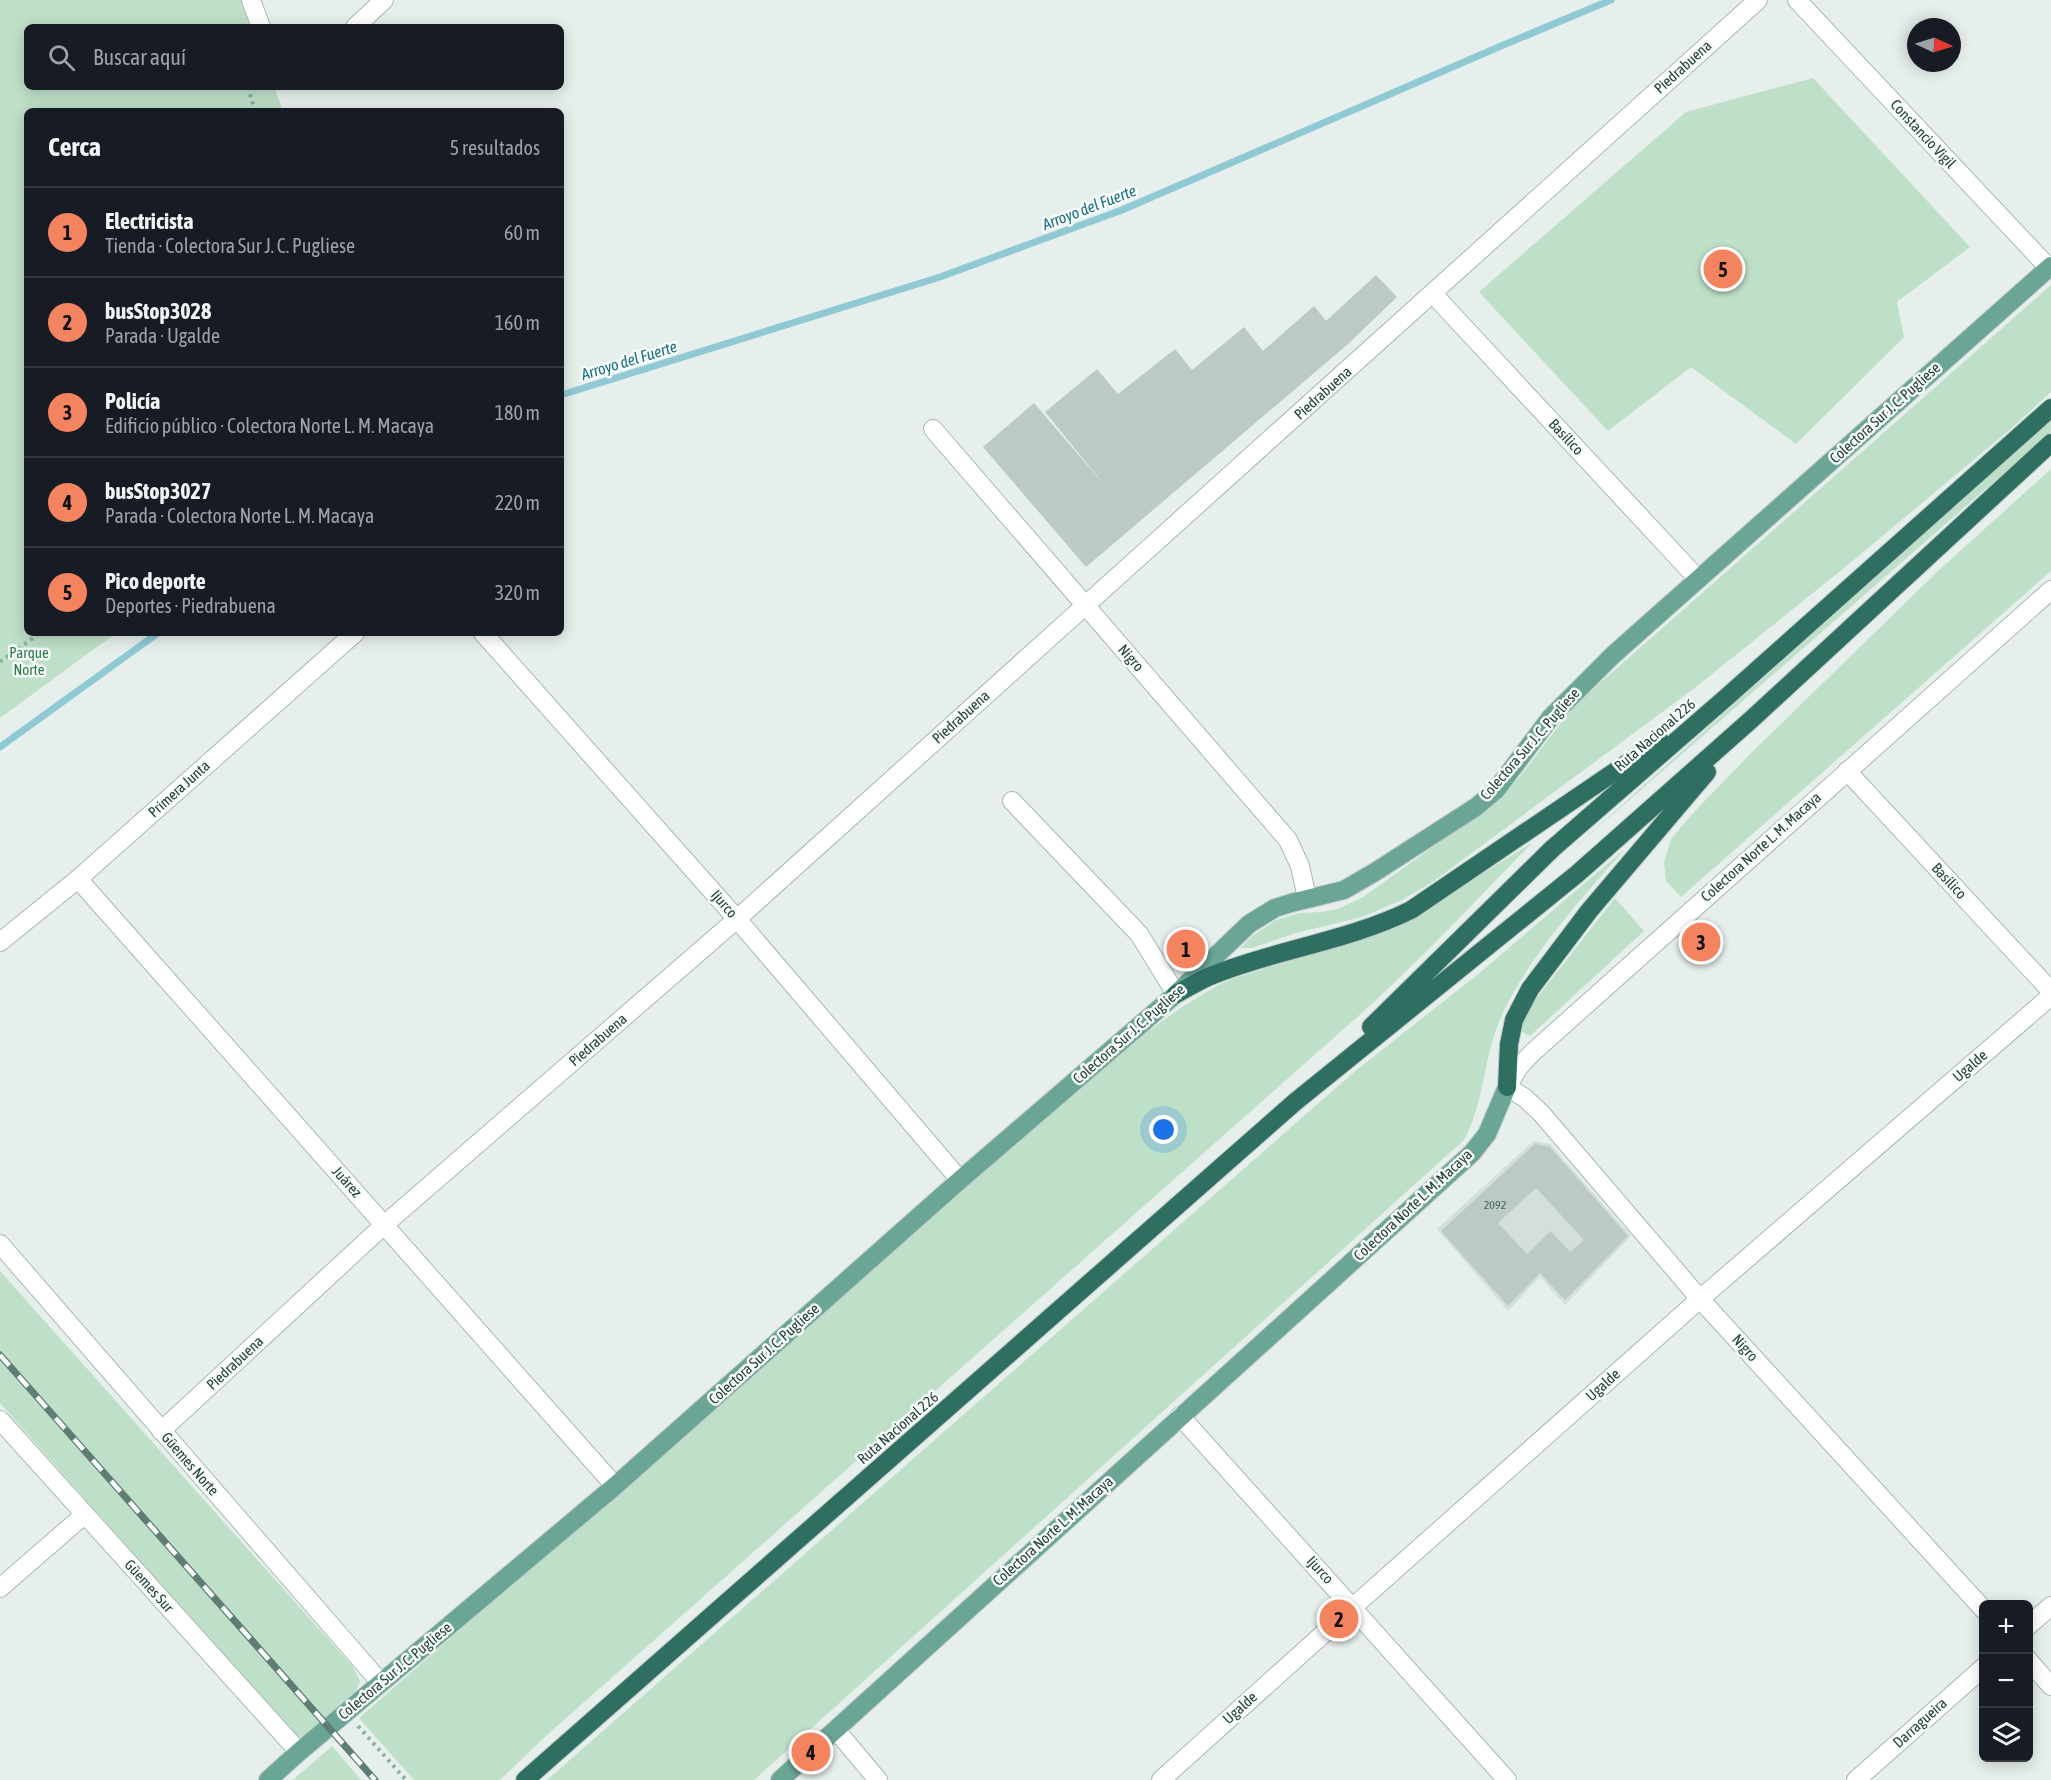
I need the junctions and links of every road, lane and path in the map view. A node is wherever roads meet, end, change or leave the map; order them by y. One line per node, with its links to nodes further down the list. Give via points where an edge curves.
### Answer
1 (251, 0): 5 (street)
2 (384, 0): 6 (street)
3 (1758, 0): 10 (street, Piedrabuena)
4 (1797, 0): 9 (street, Constancio Vigil)
5 (260, 24)
6 (358, 24)
7 (249, 90): 8 (path)
8 (254, 108)
9 (2050, 267): 14 (main road, Colectora Sur J. C. Pugliese)
10 (1433, 294): 14 (street, Basílico); 16 (street, Piedrabuena)
11 (2051, 408): 21 (highway, Ruta Nacional 226)
12 (933, 429): 16 (street, Nigro)
13 (2051, 443): 22 (highway, Ruta Nacional 226)
14 (1698, 579): 26 (main road, Colectora Sur J. C. Pugliese, via 1569,698 1496,790 1476,807 1359,882 1344,890)
15 (2051, 590): 23 (street, Colectora Norte L. M. Macaya)
16 (1085, 604): 26 (street, Nigro, via 1288,840 1300,866); 27 (street, Piedrabuena)
17 (36, 636): 20 (path)
18 (353, 636): 25 (street, Primera Junta)
19 (486, 636): 27 (street, Ijurco)
20 (0, 662)
21 (1729, 695): 30 (highway, via 1411,910 1373,927 1233,967); 33 (highway, Ruta Nacional 226, via 1552,849)
22 (1754, 718): 32 (highway, via 1610,885 1530,989 1514,1020); 33 (highway, Ruta Nacional 226, via 1577,874)
23 (1847, 771): 29 (street, Basílico); 32 (street, Colectora Norte L. M. Macaya, via 1532,1053)
24 (1012, 801): 30 (street, via 1139,934)
25 (78, 879): 28 (street, Primera Junta); 35 (street, Juárez)
26 (1307, 898): 30 (main road, Colectora Sur J. C. Pugliese, via 1275,908 1249,924)
27 (737, 919): 34 (street, Ijurco); 35 (street, Piedrabuena)
28 (0, 942)
29 (2051, 991)
30 (1176, 994): 34 (main road, Colectora Sur J. C. Pugliese)
31 (2051, 996): 37 (street, Ugalde)
32 (1507, 1087): 37 (street, Nigro, via 1541,1113); 38 (main road, Colectora Norte L. M. Macaya, via 1486,1134 1472,1153)
33 (1295, 1102): 57 (highway, Ruta Nacional 226)
34 (960, 1180): 41 (main road, Colectora Sur J. C. Pugliese)
35 (384, 1225): 40 (street, Piedrabuena); 41 (street, Juárez)
36 (0, 1245): 40 (street, Güemes Norte)
37 (1700, 1299): 44 (street, Nigro); 46 (street, Ugalde)
38 (1180, 1416): 46 (street, Ijurco); 53 (main road, Colectora Norte L. M. Macaya)
39 (0, 1420): 42 (street, Güemes Sur)
40 (161, 1431): 50 (street, Güemes Norte)
41 (615, 1486): 50 (main road, Colectora Sur J. C. Pugliese)
42 (84, 1515): 43 (street); 54 (street, Güemes Sur)
43 (0, 1588)
44 (1979, 1606)
45 (2051, 1606): 47 (street)
46 (1353, 1607): 60 (street, Ugalde); 61 (street, Ijurco)
47 (2033, 1622)
48 (2033, 1666): 51 (street)
49 (1979, 1671): 62 (street, Darragueira)
50 (381, 1683): 52 (main road, Colectora Sur J. C. Pugliese)
51 (2051, 1686)
52 (345, 1712): 54 (main road, Colectora Sur J. C. Pugliese); 56 (path)
53 (836, 1730): 58 (main road, Colectora Norte L. M. Macaya); 59 (street)
54 (299, 1752): 55 (main road, Colectora Sur J. C. Pugliese)
55 (268, 1780)
56 (406, 1780)
57 (525, 1780)
58 (780, 1780)
59 (878, 1780)
60 (1161, 1780)
61 (1507, 1780)
62 (1856, 1780)

